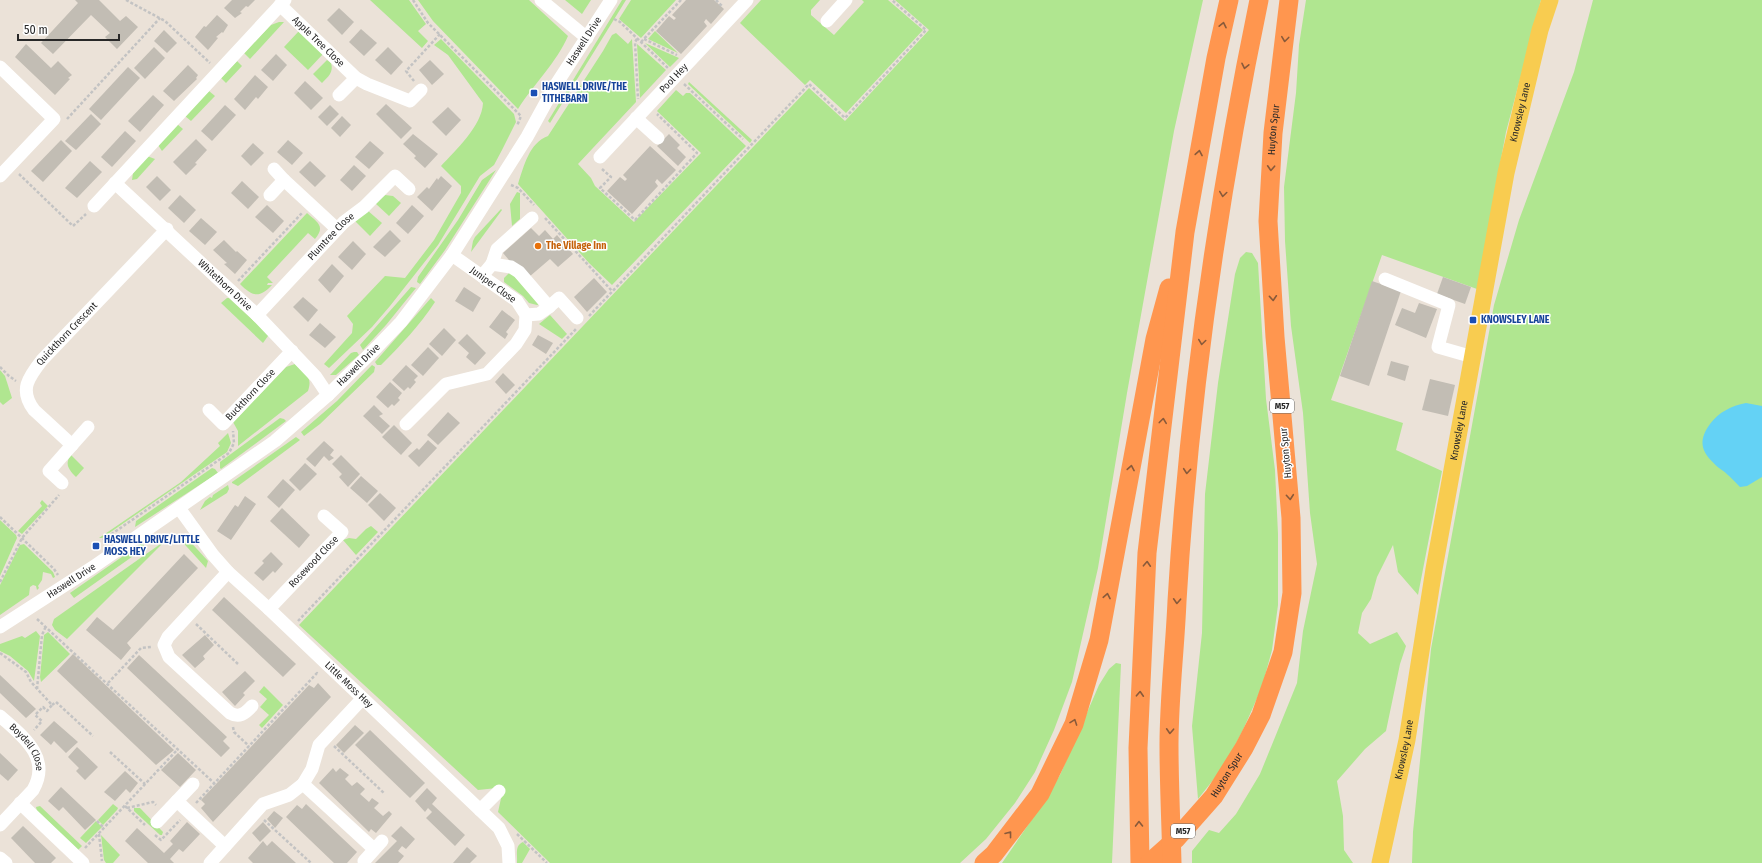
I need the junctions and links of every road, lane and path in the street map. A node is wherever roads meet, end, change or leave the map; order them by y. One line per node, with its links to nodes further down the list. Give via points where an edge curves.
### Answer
1 (126, 0): 13 (path)
2 (413, 0): 17 (path, via 428,23)
3 (541, 0): 18 (street)
4 (611, 0): 18 (street, Haswell Drive)
5 (681, 0): 20 (path)
6 (747, 0): 22 (street, Pool Hey)
7 (846, 0): 16 (street)
8 (892, 0): 53 (path, via 926,30 845,118 809,84)
9 (1229, 0): 47 (highway, one-way to 9)
10 (1258, 0): 131 (highway, M57, one-way to 131, via 1224,183 1193,404 1181,532 1169,743)
11 (1289, 0): 130 (highway, Huyton Spur / M57, one-way to 130, via 1273,133 1268,221 1291,518 1292,593 1283,652 1261,715 1214,796 1176,839)
12 (1550, 0): 59 (main road, Knowsley Lane, via 1540,30 1506,173)
13 (131, 1): 15 (path)
14 (283, 3): 24 (street); 25 (street, Apple Tree Close)
15 (160, 18): 24 (path); 30 (path, via 61,125)
16 (827, 21)
17 (440, 34): 26 (path, via 406,71); 32 (path, via 521,116 513,136)
18 (587, 38): 32 (street, Haswell Drive, via 555,86)
19 (637, 39): 28 (path, via 635,42 638,100)
20 (644, 39): 21 (path); 22 (path, via 680,57)
21 (641, 42)
22 (687, 64): 28 (street, Pool Hey)
23 (0, 67): 30 (street)
24 (219, 71): 39 (street)
25 (356, 78): 26 (street, Apple Tree Close, via 410,101); 27 (street)
26 (421, 90)
27 (339, 95)
28 (647, 107): 29 (street, Pool Hey); 33 (path, via 697,153 635,220 600,188 611,176 595,162)
29 (636, 118): 31 (street); 33 (street, Pool Hey)
30 (54, 119): 34 (street)
31 (658, 138)
32 (523, 142): 38 (street, Haswell Drive)
33 (600, 157)
34 (10, 165): 36 (street); 43 (path, via 73,226)
35 (274, 169): 37 (street)
36 (0, 176)
37 (284, 180): 41 (street); 42 (street)
38 (500, 180): 44 (path, via 518,188); 48 (street, Haswell Drive)
39 (115, 183): 43 (street); 45 (street, Whitethorn Drive)
40 (408, 189): 46 (street, Plumtree Close, via 395,176)
41 (270, 194)
42 (310, 204): 46 (street); 52 (path)
43 (94, 206)
44 (536, 212): 49 (street, via 496,249); 53 (path)
45 (166, 229): 52 (street, Whitethorn Drive); 61 (street, Quickthorn Crescent, via 42,360 29,378)
46 (337, 229): 55 (street, Plumtree Close)
47 (1185, 232): 128 (highway, one-way to 47, via 994,854 1040,794 1074,724 1099,640 1155,339); 129 (highway, one-way to 47, via 1138,748 1147,553)
48 (452, 255): 50 (street, Juniper Close); 62 (street, Haswell Drive, via 401,322)
49 (492, 264): 50 (street); 54 (street, via 511,267 519,272)
50 (482, 276): 56 (street, Juniper Close, via 517,301)
51 (1385, 279): 59 (street, via 1449,305 1438,347)
52 (230, 289): 55 (street, Whitethorn Drive)
53 (612, 291): 57 (path)
54 (549, 307): 56 (street, via 540,314); 57 (street, via 559,298)
55 (257, 315): 58 (street, Whitethorn Drive)
56 (526, 315): 65 (street, via 525,330 516,344 487,374 446,384)
57 (582, 320): 82 (path)
58 (292, 351): 62 (street, Whitethorn Drive, via 316,377); 64 (street, Buckthorn Close)
59 (1473, 357): 132 (main road, Knowsley Lane, via 1434,569 1407,740)
60 (0, 367): 61 (path)
61 (26, 388): 67 (street, via 26,396 34,410)
62 (328, 395): 69 (street, Haswell Drive, via 275,441)
63 (209, 410): 64 (street, Buckthorn Close, via 223,424)
64 (225, 422): 73 (path, via 233,430 234,436 229,454 103,540)
65 (406, 424)
66 (88, 427): 67 (street)
67 (72, 445): 68 (street, via 49,471)
68 (62, 483): 72 (path, via 59,497)
69 (179, 508): 73 (street, Haswell Drive); 74 (street, Little Moss Hey)
70 (324, 516): 77 (street, Rosewood Close, via 342,532)
71 (0, 517): 72 (path)
72 (22, 538): 75 (path, via 54,569); 76 (path)
73 (113, 554): 78 (street, Haswell Drive)
74 (228, 572): 77 (street, Little Moss Hey); 79 (street)
75 (58, 581)
76 (0, 582)
77 (270, 609): 82 (street, Little Moss Hey)
78 (26, 610): 80 (path); 81 (street, Haswell Drive)
79 (188, 616): 83 (street, via 165,640); 85 (path)
80 (46, 626): 87 (path); 88 (path, via 42,635)
81 (0, 627)
82 (291, 629): 86 (street, Little Moss Hey)
83 (164, 645): 87 (path, via 141,648); 92 (street, via 169,656)
84 (0, 653): 88 (path, via 26,672)
85 (239, 665)
86 (331, 667): 89 (street, Little Moss Hey); 97 (path, via 321,678 317,674)
87 (108, 683): 98 (path)
88 (37, 689): 90 (path)
89 (362, 699): 95 (street); 109 (street, Little Moss Hey)
90 (52, 705): 94 (path, via 56,702); 96 (path, via 47,711 42,707 35,715 42,722)
91 (252, 706): 92 (street, via 244,714)
92 (230, 713): 97 (path, via 234,732)
93 (0, 716): 96 (street, Boydell Close)
94 (93, 736)
95 (325, 738): 103 (street, via 319,745 312,769); 105 (path)
96 (26, 739): 107 (street, Boydell Close, via 38,758 39,775 33,790)
97 (249, 746): 100 (path)
98 (178, 749): 100 (path); 101 (path)
99 (110, 752): 101 (path)
100 (214, 783): 110 (path)
101 (145, 784): 108 (path)
102 (193, 784): 106 (street)
103 (303, 784): 111 (street, via 289,795 263,804); 121 (street, via 378,845)
104 (499, 791): 109 (street)
105 (385, 794)
106 (177, 801): 110 (street); 112 (street)
107 (20, 803): 114 (street, Boydell Close); 120 (street)
108 (126, 807): 110 (path, via 160,840); 112 (path, via 153,802); 115 (path)
109 (480, 810): 116 (street, Little Moss Hey)
110 (188, 811): 118 (street)
111 (255, 812): 118 (street); 125 (path)
112 (161, 818)
113 (97, 821): 115 (path)
114 (0, 825)
115 (104, 828): 117 (path)
116 (499, 828): 126 (street, Little Moss Hey, via 508,846); 127 (path, via 506,822)
117 (99, 834): 120 (path); 122 (path)
118 (225, 846): 124 (street)
119 (0, 858): 123 (street)
120 (80, 860)
121 (364, 861)
122 (102, 862)
123 (6, 863)
124 (210, 863)
125 (311, 863)
126 (509, 863)
127 (547, 863)
128 (984, 863)
129 (1140, 863)
130 (1149, 863)
131 (1172, 863)
132 (1380, 863)

